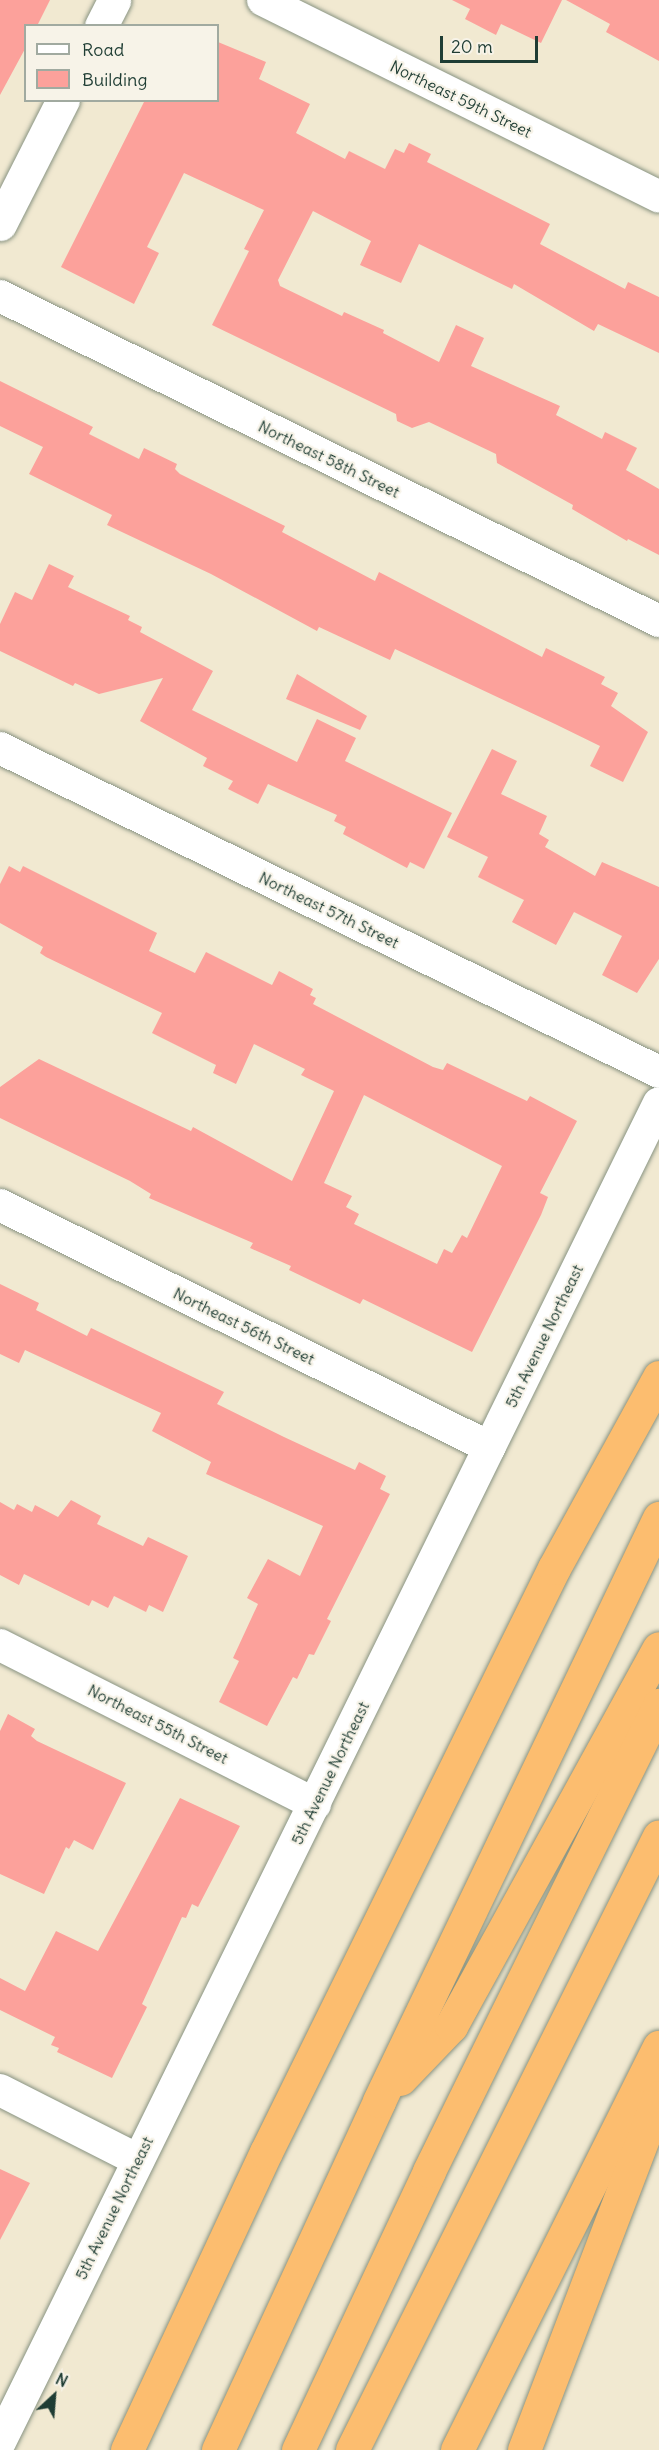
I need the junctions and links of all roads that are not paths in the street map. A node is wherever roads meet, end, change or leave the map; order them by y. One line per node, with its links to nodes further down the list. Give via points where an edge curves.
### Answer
1 (114, 0): 3 (street)
2 (263, 0): 5 (street, Northeast 59th Street)
3 (102, 24)
4 (62, 102): 6 (street)
5 (659, 197)
6 (0, 224)
7 (0, 296): 8 (street, Northeast 58th Street)
8 (659, 621)
9 (0, 748): 10 (street, Northeast 57th Street)
10 (659, 1072)
11 (659, 1103): 14 (street, 5th Avenue Northeast)
12 (0, 1205): 14 (street, Northeast 56th Street)
13 (659, 1377): 25 (highway, via 554,1568)
14 (489, 1447): 19 (street, 5th Avenue Northeast)
15 (659, 1518): 24 (highway)
16 (0, 1645): 19 (street, Northeast 55th Street)
17 (659, 1648): 24 (highway, via 452,2026)
18 (659, 1705): 31 (highway, via 429,2171)
19 (315, 1804): 26 (street, 5th Avenue Northeast)
20 (659, 1836): 32 (highway)
21 (659, 2047): 33 (highway)
22 (0, 2090): 26 (street)
23 (659, 2097): 34 (highway)
24 (379, 2101): 30 (highway)
25 (266, 2152): 28 (highway); 29 (highway)
26 (138, 2160): 27 (street, 5th Avenue Northeast)
27 (0, 2442)
28 (108, 2450)
29 (127, 2450)
30 (218, 2450)
31 (298, 2450)
32 (352, 2450)
33 (457, 2450)
34 (524, 2450)

